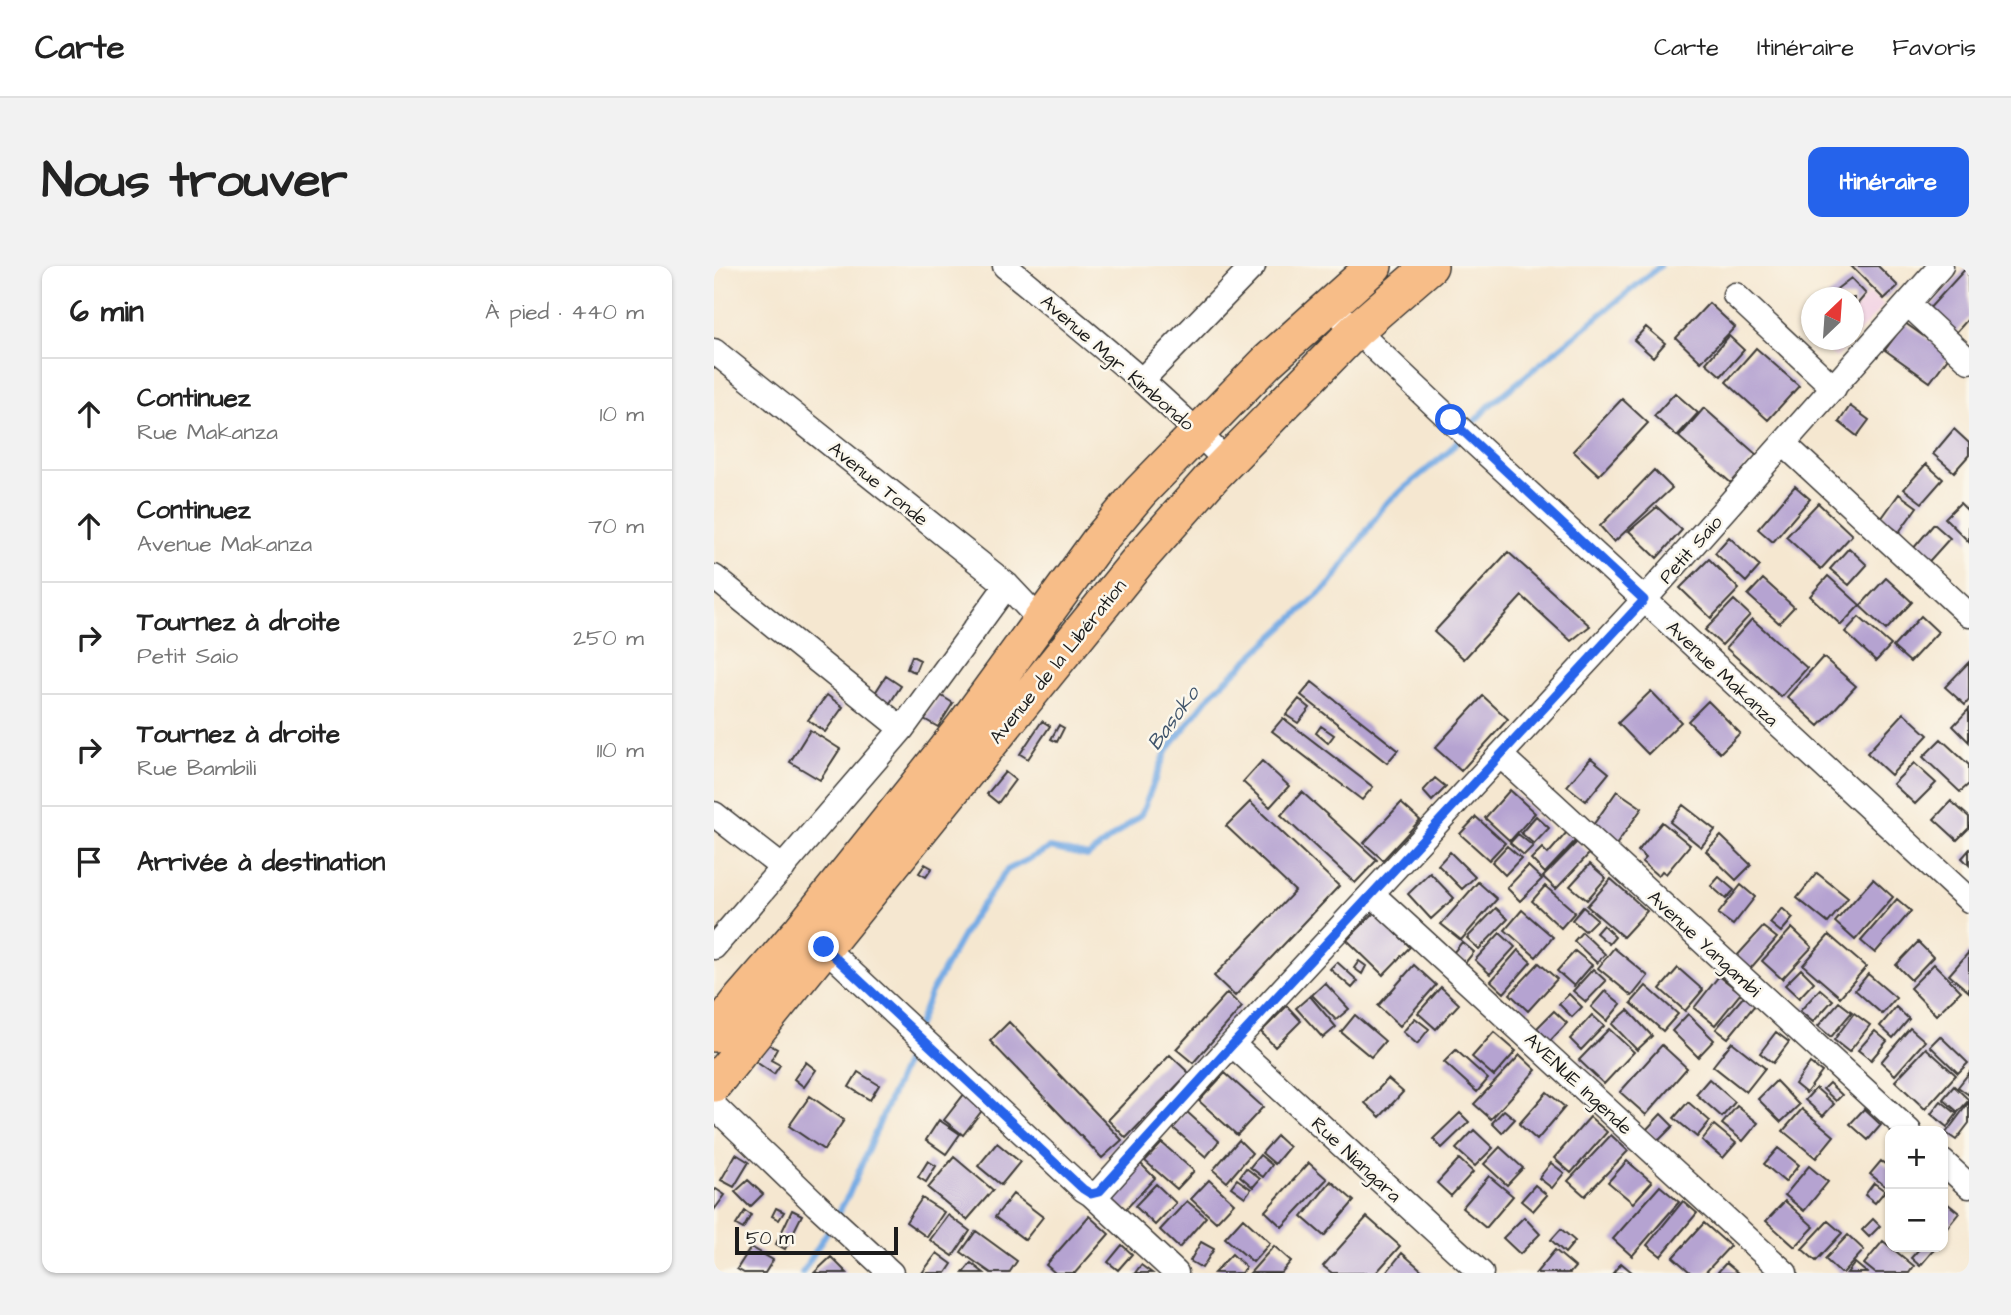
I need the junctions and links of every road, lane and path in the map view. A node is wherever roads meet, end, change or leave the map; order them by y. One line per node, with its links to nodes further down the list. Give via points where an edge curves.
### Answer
1 (1005, 266): 12 (street, Avenue Mgr. Kimbondo)
2 (1253, 266): 12 (street)
3 (1374, 266): 8 (highway, Avenue de la Libération)
4 (1430, 266): 9 (highway, Avenue de la Libération)
5 (1941, 266): 7 (street, Petit Saio)
6 (1735, 295): 13 (street)
7 (1908, 304): 11 (street); 13 (street, Petit Saio)
8 (1328, 305): 9 (street, Avenue Makanza); 14 (highway, Avenue de la Libération)
9 (1356, 330): 16 (highway, Avenue de la Libération); 19 (street, Avenue Makanza)
10 (714, 351): 18 (street, Avenue Tonde)
11 (1969, 360)
12 (1142, 380): 14 (street, Avenue Mgr. Kimbondo)
13 (1833, 388): 15 (street, Petit Saio)
14 (1199, 433): 16 (street, Avenue Mgr. Kimbondo); 21 (highway, Avenue de la Libération, via 1140,492)
15 (1784, 444): 19 (street, Petit Saio); 20 (street)
16 (1228, 463): 29 (highway, Avenue de la Libération, via 1137,562)
17 (714, 577): 22 (street)
18 (1007, 585): 21 (street, Avenue Tonde); 22 (street)
19 (1644, 600): 23 (street, Petit Saio); 27 (street, Avenue Makanza)
20 (1969, 615)
21 (1040, 620): 30 (highway, Avenue de la Libération, via 915,788)
22 (902, 729): 25 (street)
23 (1500, 755): 26 (street, Petit Saio); 34 (street, Avenue Yangambi)
24 (714, 814): 25 (street)
25 (783, 868): 28 (street)
26 (1372, 894): 31 (street, Petit Saio); 41 (street, AVENUE Ingende)
27 (1969, 900)
28 (714, 947)
29 (824, 947): 32 (highway, Avenue de la Libération); 37 (street)
30 (714, 1034)
31 (1233, 1044): 37 (street, Petit Saio, via 1099,1192); 40 (street, Rue Niangara)
32 (714, 1084)
33 (714, 1106): 38 (street)
34 (1904, 1126)
35 (1948, 1167): 36 (street)
36 (1969, 1186)
37 (1091, 1194): 39 (street)
38 (891, 1273)
39 (1176, 1273)
40 (1481, 1273)
41 (1785, 1273)

